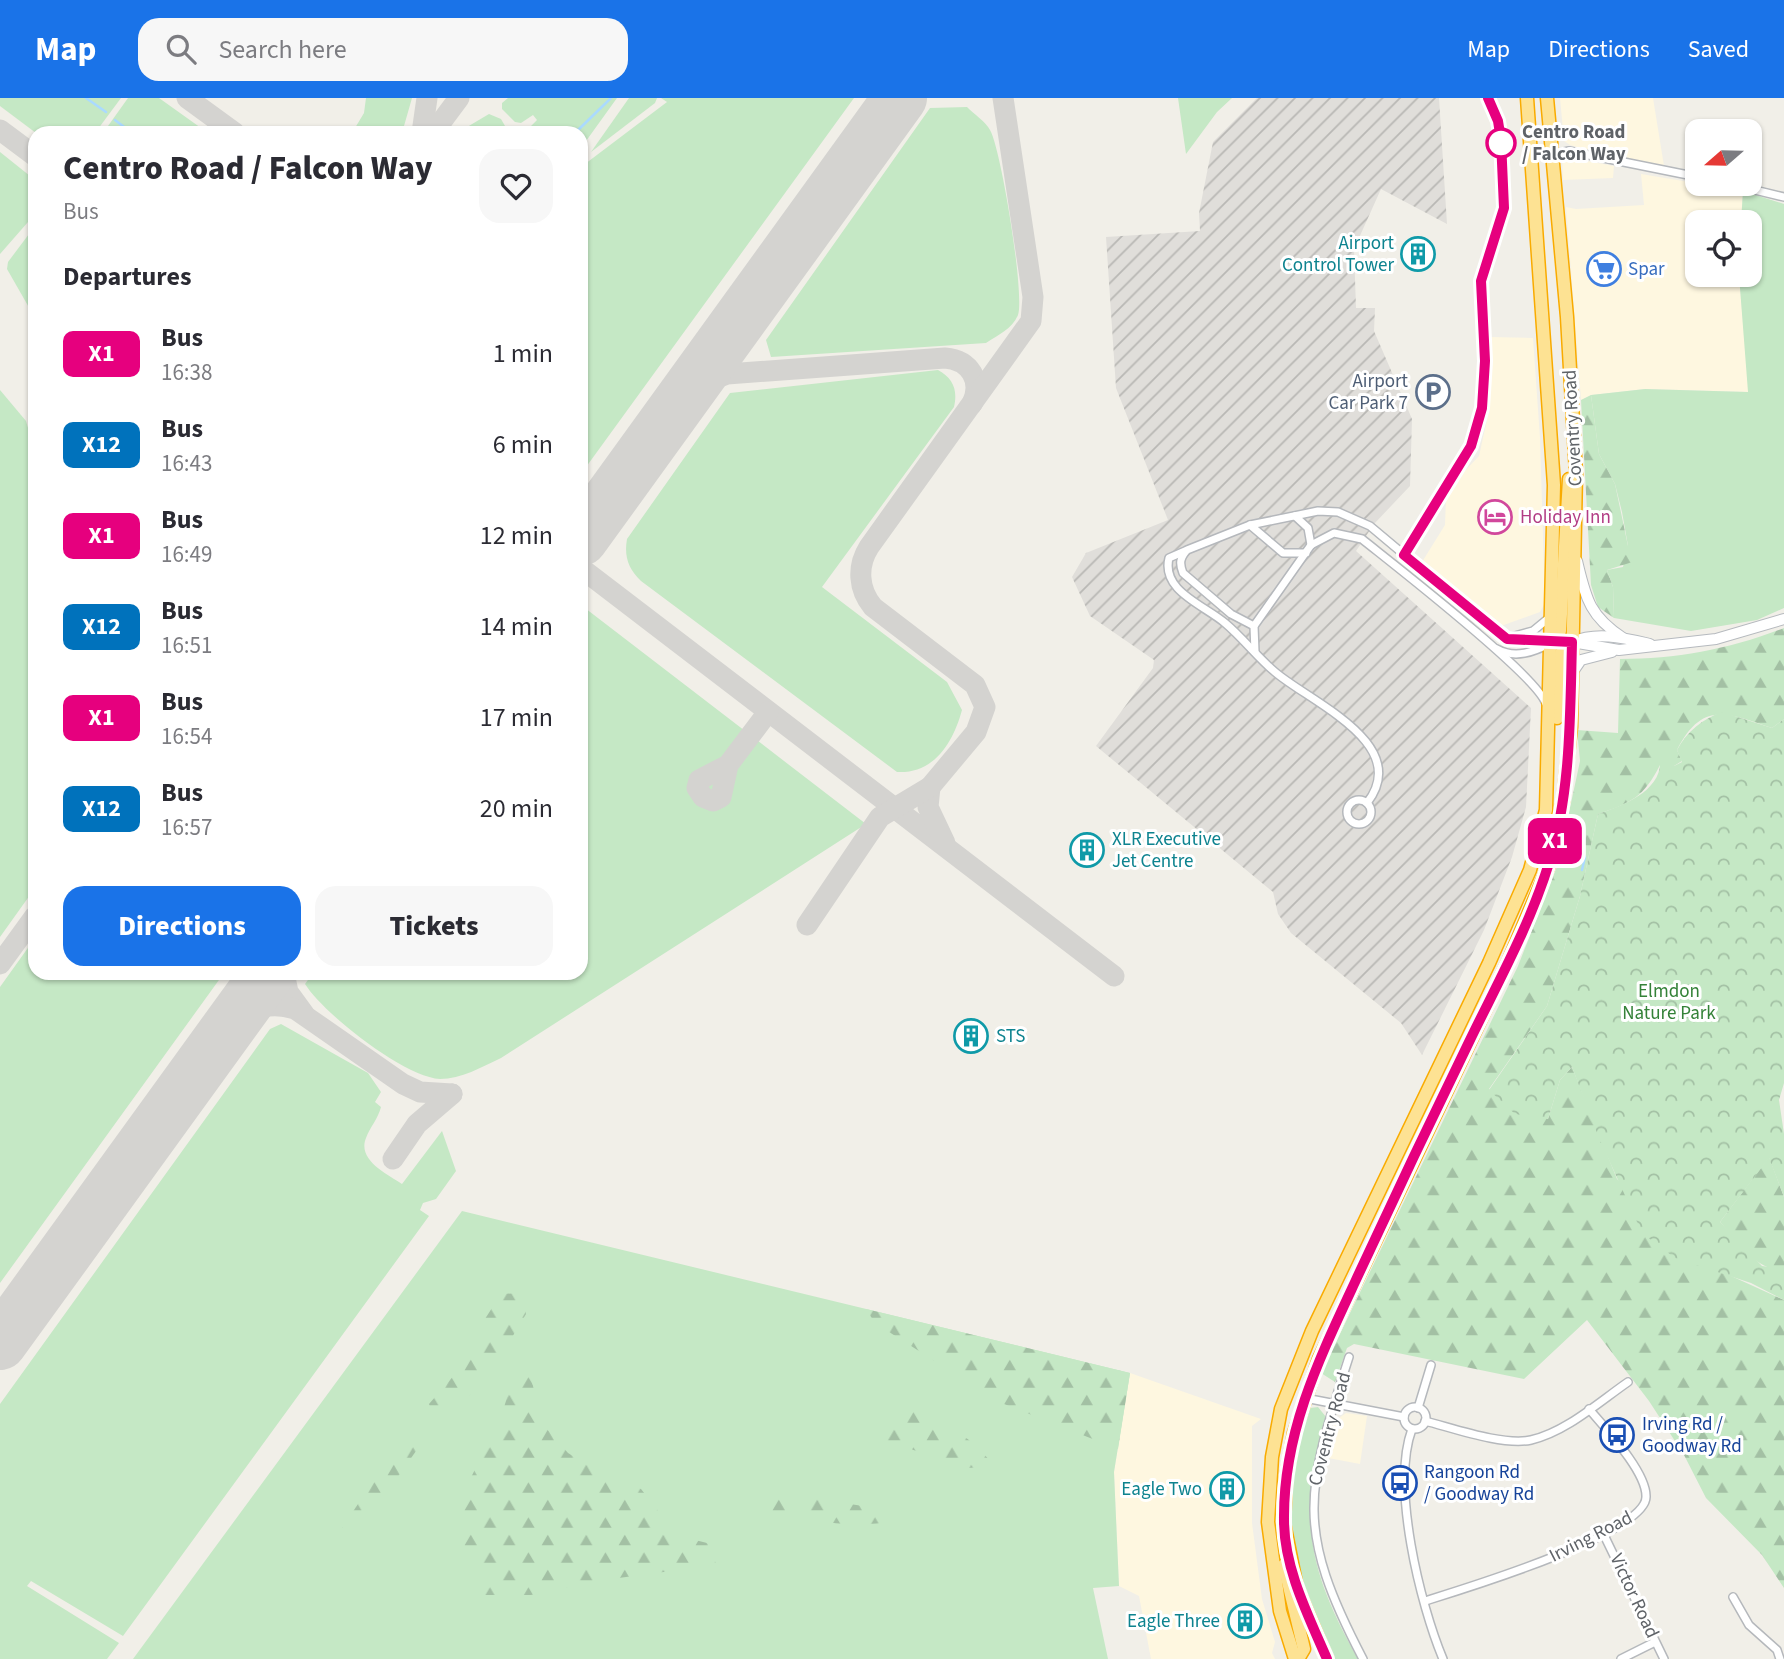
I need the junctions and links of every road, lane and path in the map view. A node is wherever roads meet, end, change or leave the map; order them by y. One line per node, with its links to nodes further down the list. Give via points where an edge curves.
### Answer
1 (1527, 98): 16 (highway, Coventry Road, via 1553,442)
2 (1547, 98): 3 (highway, Coventry Road)
3 (1552, 161): 4 (street, via 1569,151); 7 (highway, Coventry Road)
4 (1685, 174)
5 (1762, 192): 6 (street)
6 (1784, 197)
7 (1574, 431): 15 (highway, Coventry Road); 22 (highway, via 1560,631)
8 (1295, 516): 9 (street); 12 (street, via 1308,528); 20 (street, via 1326,510 1356,518)
9 (1269, 522): 10 (street); 11 (street)
10 (1250, 525): 11 (street); 13 (street)
11 (1272, 543): 14 (street, via 1283,553)
12 (1311, 545): 14 (street); 24 (street, via 1334,533 1362,539)
13 (1187, 550): 18 (street, via 1180,565 1183,573 1231,614); 26 (street, via 1169,558 1167,573 1177,588 1224,622)
14 (1306, 553): 18 (street)
15 (1576, 553): 19 (street, via 1588,605); 21 (highway, Coventry Road)
16 (1552, 615): 20 (street, via 1533,631); 22 (highway, Coventry Road)
17 (1784, 619): 23 (street, via 1716,639)
18 (1254, 626): 26 (street)
19 (1623, 638): 21 (street, via 1591,636); 23 (street)
20 (1507, 639): 22 (street)
21 (1572, 642): 22 (highway); 25 (street); 27 (highway, Coventry Road); 30 (highway, via 1561,653 1555,762)
22 (1551, 643): 24 (street, via 1511,654); 28 (highway, Coventry Road)
23 (1652, 645): 25 (street)
24 (1493, 647): 28 (street, via 1542,693)
25 (1619, 650): 27 (street, via 1587,657)
26 (1255, 652): 29 (street, via 1275,672 1345,718 1368,747 1380,776 1379,788)
27 (1571, 674): 34 (highway, Coventry Road, via 1563,801 1549,865)
28 (1549, 715): 30 (highway, Coventry Road)
29 (1367, 803)
30 (1546, 810): 46 (highway, Coventry Road, via 1531,870 1312,1331 1281,1409 1268,1522 1280,1611)
31 (1349, 1357): 35 (street, Coventry Road)
32 (1431, 1365): 36 (street)
33 (1628, 1382): 37 (street)
34 (1304, 1398): 35 (street); 41 (highway, Coventry Road, via 1286,1478)
35 (1334, 1403): 38 (street); 48 (street, Coventry Road, via 1316,1470 1314,1536 1326,1580)
36 (1418, 1408): 38 (street, via 1409,1409); 39 (street)
37 (1589, 1409): 39 (street, via 1530,1440 1499,1438); 42 (street, Irving Road, via 1630,1462 1646,1493 1641,1511)
38 (1404, 1417): 40 (street)
39 (1425, 1421): 40 (street)
40 (1412, 1429): 44 (street, via 1407,1453 1407,1520)
41 (1284, 1522): 46 (highway, via 1286,1583 1304,1649); 47 (highway, Coventry Road, via 1297,1588)
42 (1603, 1533): 44 (street, Irving Road, via 1522,1571); 45 (street, Victor Road)
43 (1733, 1597): 52 (street, via 1749,1625 1777,1650)
44 (1425, 1601): 49 (street)
45 (1655, 1642): 50 (street); 51 (street, Victor Road)
46 (1296, 1659)
47 (1327, 1659)
48 (1363, 1659)
49 (1443, 1659)
50 (1620, 1659)
51 (1664, 1659)
52 (1780, 1659)

